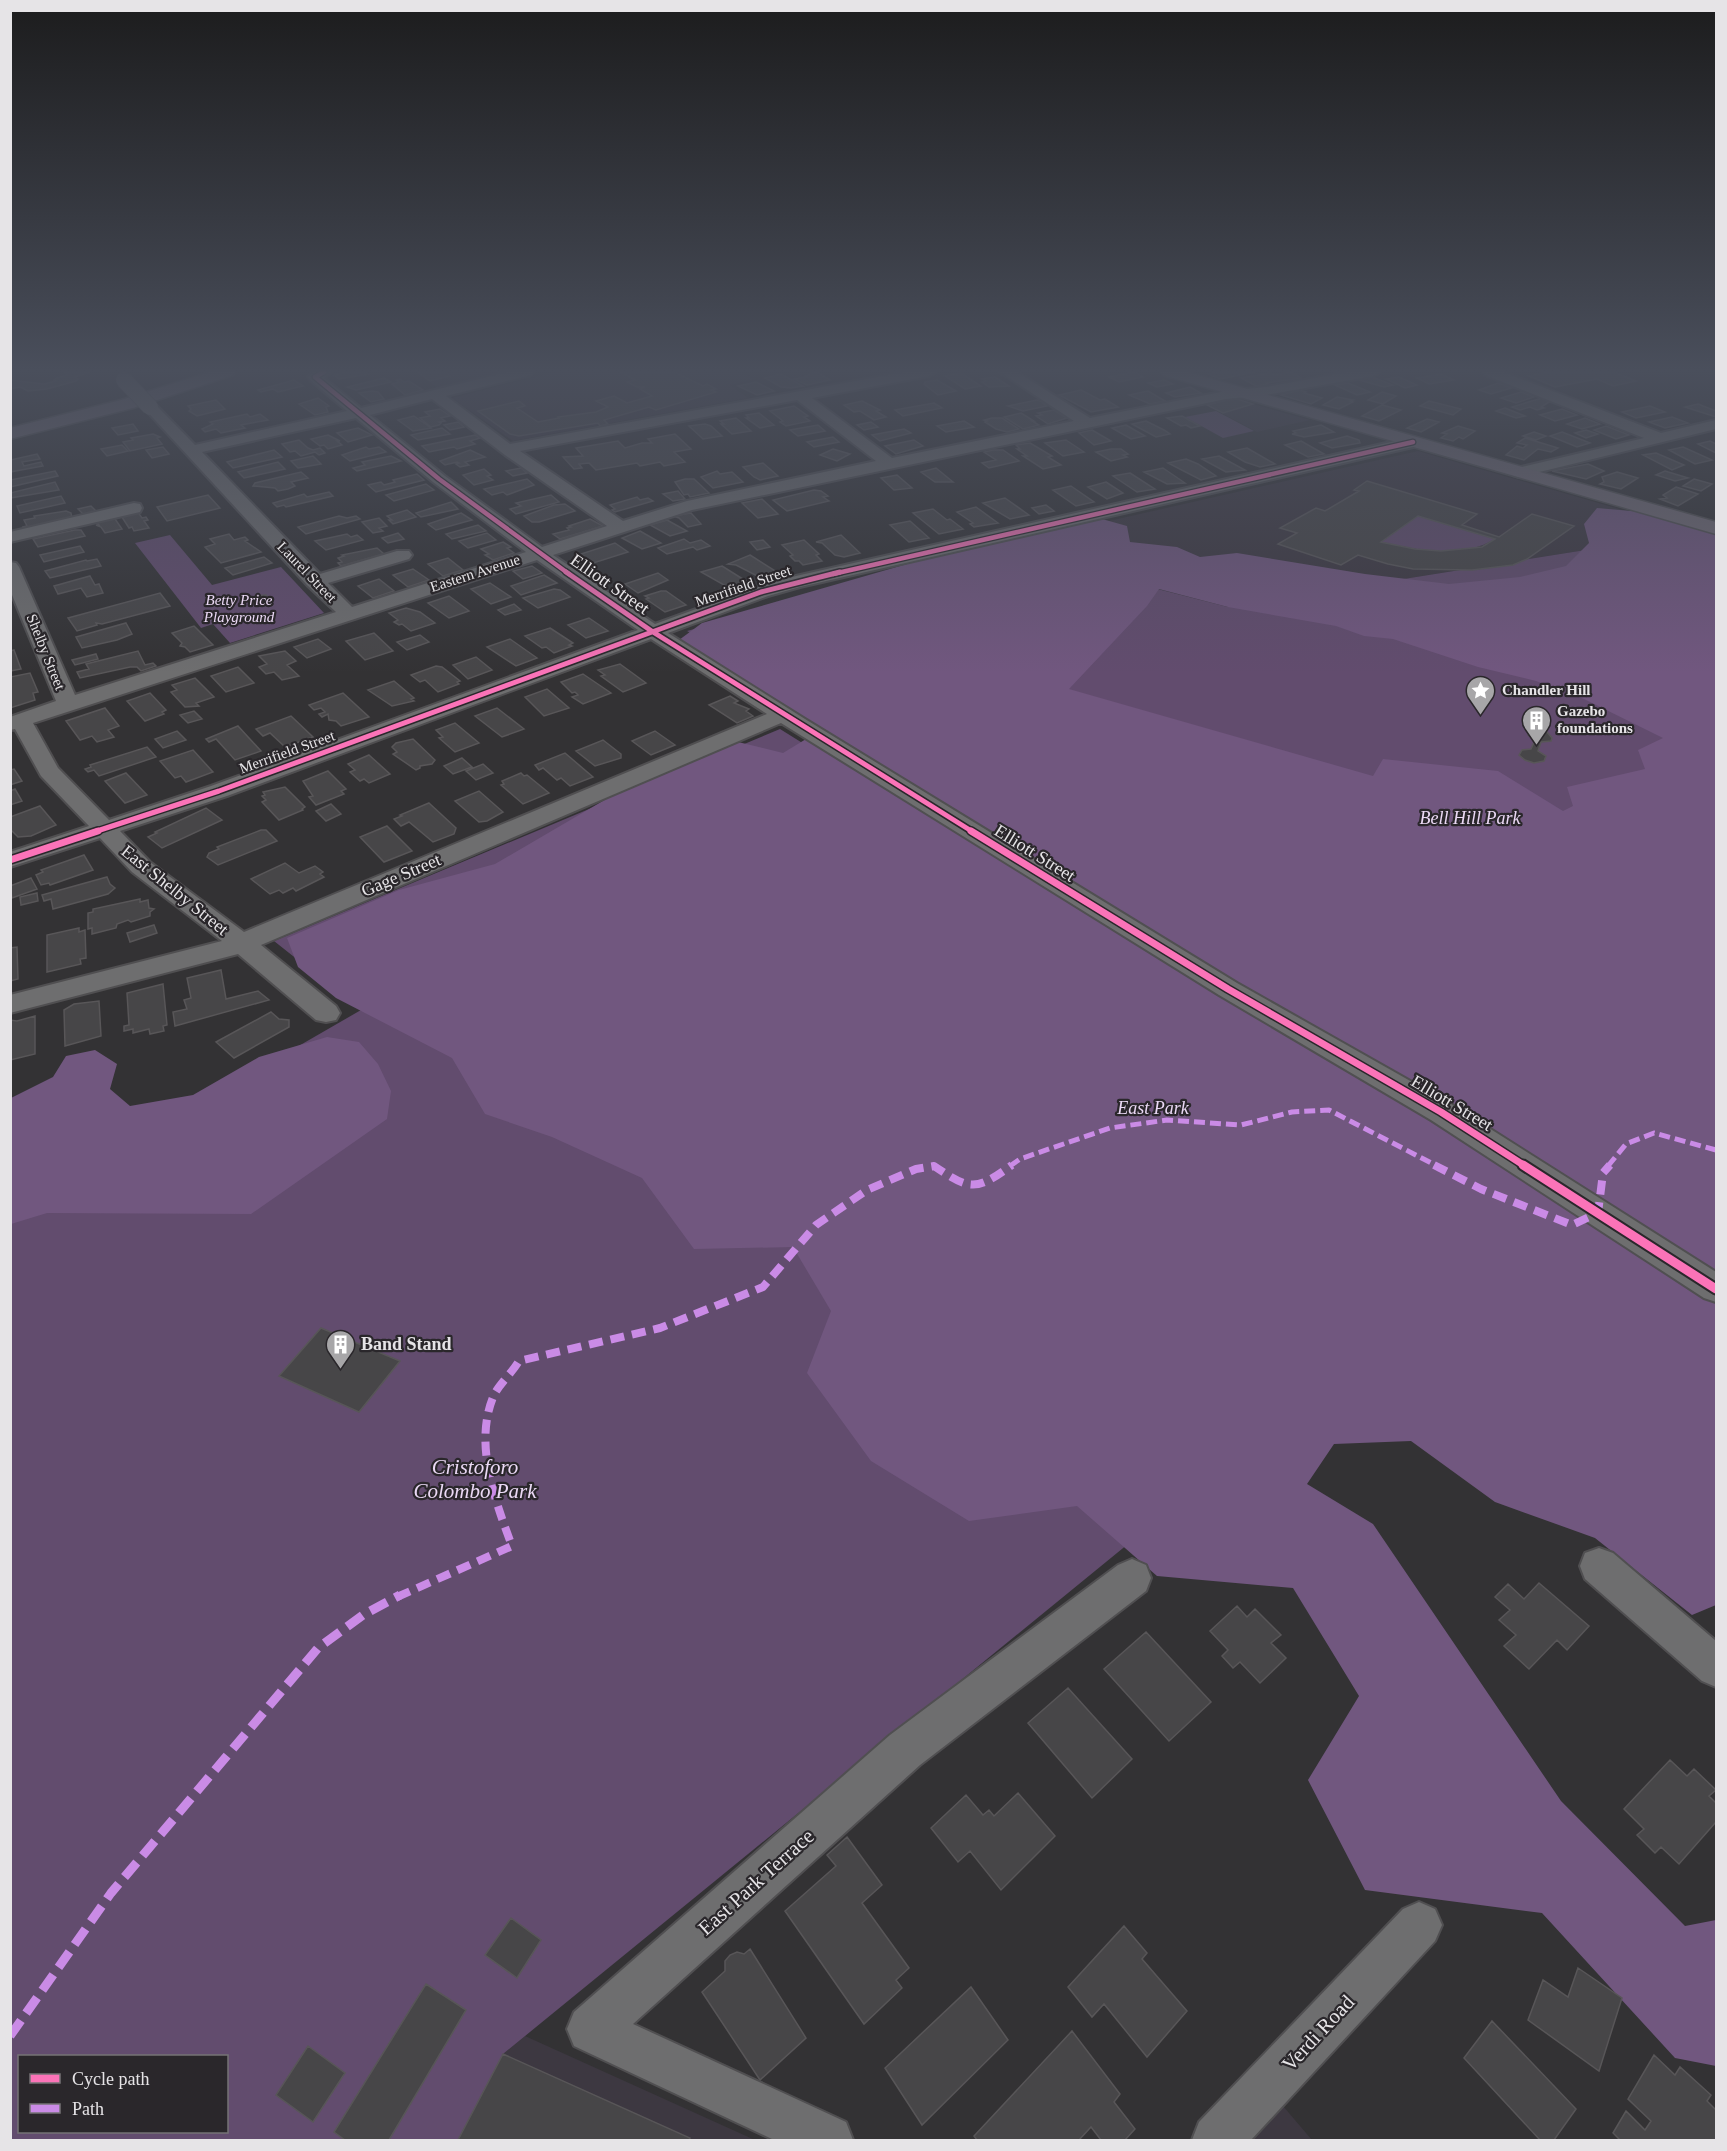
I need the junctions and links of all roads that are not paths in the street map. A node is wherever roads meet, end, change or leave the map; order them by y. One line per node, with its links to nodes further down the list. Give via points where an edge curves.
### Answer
1 (212, 472): 14 (street, Laurel Street)
2 (430, 472): 11 (street, Elliott Street)
3 (541, 472): 9 (street)
4 (845, 472): 9 (street, Eastern Avenue, via 687,506)
5 (1279, 472): 16 (street, Merrifield Street, via 796,582)
6 (1520, 472): 8 (highway)
7 (134, 508): 10 (street)
8 (1713, 525)
9 (620, 527): 11 (street, Eastern Avenue)
10 (10, 537)
11 (539, 553): 15 (street, Eastern Avenue); 16 (street, Elliott Street)
12 (403, 555): 14 (street)
13 (10, 567): 17 (street, Shelby Street)
14 (314, 580): 15 (street, Laurel Street)
15 (348, 614): 17 (street, Eastern Avenue)
16 (653, 632): 18 (street, Elliott Street); 20 (street, Merrifield Street)
17 (68, 704): 19 (street, Eastern Avenue)
18 (782, 715): 22 (street, Gage Street); 25 (street, Elliott Street, via 1228,989 1441,1112)
19 (16, 723): 20 (street, East Shelby Street, via 49,771)
20 (105, 831): 21 (street, Merrifield Street); 22 (street, East Shelby Street, via 141,867)
21 (10, 860)
22 (243, 944): 23 (street, Gage Street); 24 (street, East Shelby Street)
23 (10, 1004)
24 (326, 1013)
25 (1716, 1289)
26 (1599, 1566): 28 (street)
27 (1132, 1578): 30 (street, East Park Terrace, via 905,1750 591,2029)
28 (1716, 1667)
29 (1419, 1925): 31 (street, Verdi Road)
30 (828, 2140)
31 (1217, 2140)

